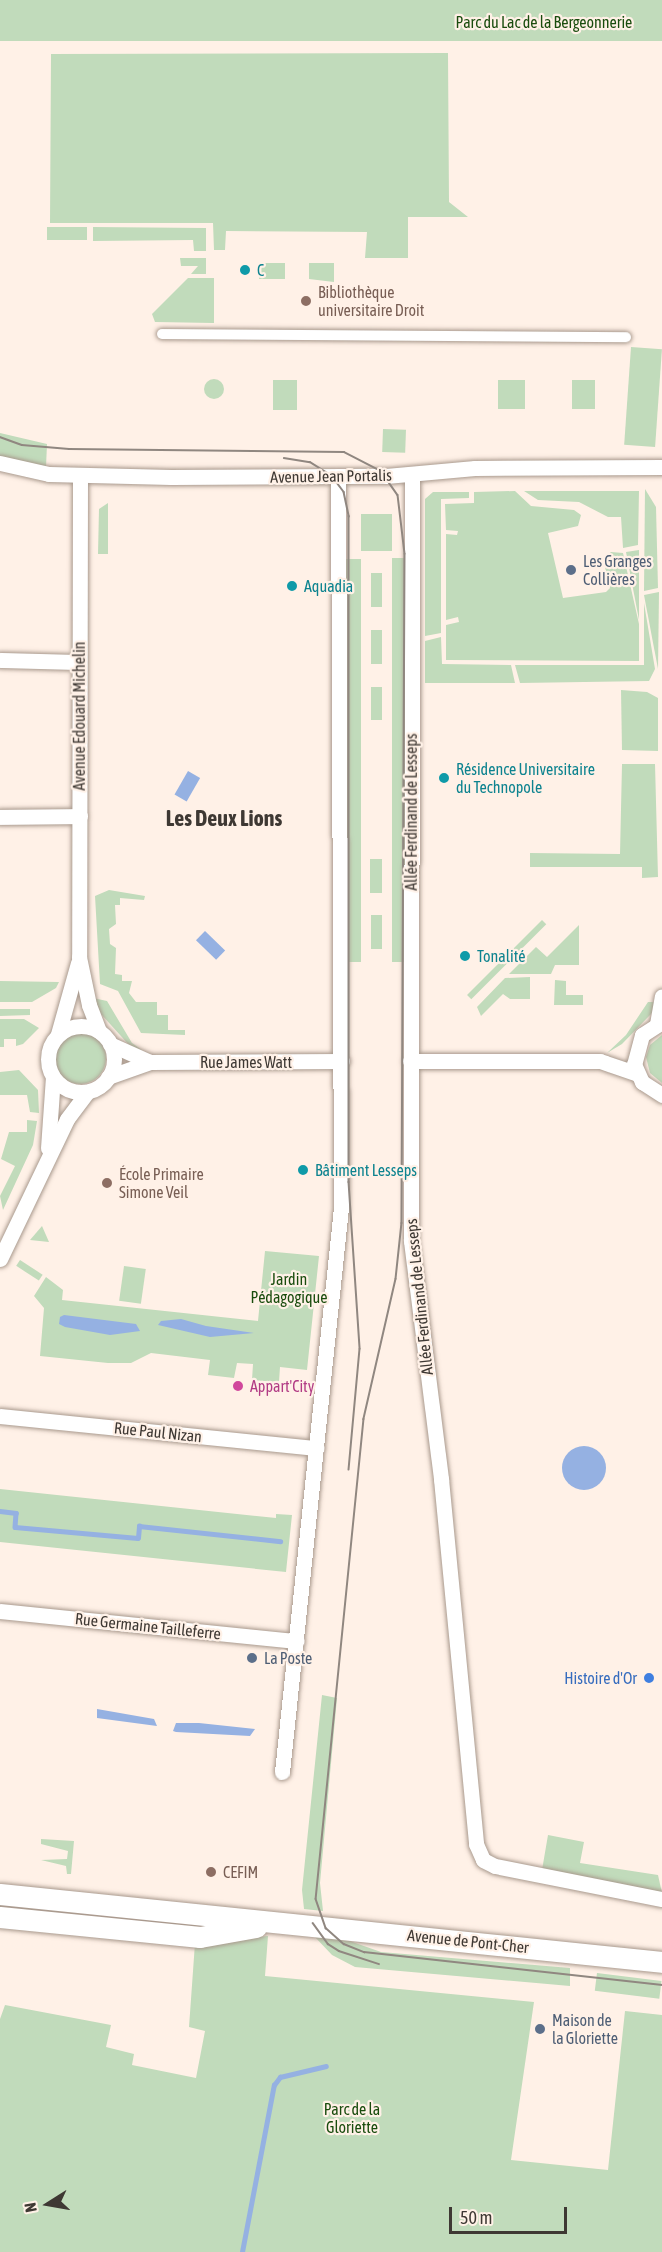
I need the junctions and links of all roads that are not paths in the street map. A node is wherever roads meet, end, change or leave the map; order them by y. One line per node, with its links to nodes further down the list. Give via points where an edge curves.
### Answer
1 (162, 334): 2 (street)
2 (626, 338)
3 (0, 463): 5 (street, Avenue Jean Portalis, via 36,472)
4 (662, 467): 6 (street, Avenue Jean Portalis, via 475,468)
5 (80, 475): 7 (street, Avenue Jean Portalis); 9 (street, Avenue Edouard Michelin)
6 (412, 475): 7 (street, Avenue Jean Portalis); 20 (street, Allée Ferdinand de Lesseps)
7 (338, 476): 19 (street)
8 (0, 660): 9 (street)
9 (79, 662): 10 (street, Avenue Edouard Michelin)
10 (80, 816): 11 (street); 12 (street, Avenue Edouard Michelin)
11 (0, 817)
12 (80, 957): 15 (street, Avenue Edouard Michelin, via 89,1005); 16 (street, Avenue Edouard Michelin)
13 (662, 996): 14 (street)
14 (659, 1023): 17 (street)
15 (99, 1031): 16 (street, via 78,1025); 18 (street)
16 (58, 1034): 24 (street, via 48,1056)
17 (637, 1043): 21 (street); 23 (street)
18 (110, 1044): 22 (street, Rue James Watt); 25 (street, via 114,1061)
19 (342, 1061): 22 (street, Rue James Watt); 31 (street, via 340,1208)
20 (410, 1061): 21 (street); 36 (street, Allée Ferdinand de Lesseps, via 411,1241 441,1479 476,1844 483,1860 495,1866)
21 (600, 1061): 23 (street)
22 (150, 1062): 25 (street, Rue James Watt)
23 (637, 1074): 27 (street, via 648,1089)
24 (53, 1077): 26 (street, via 68,1090); 28 (street)
25 (108, 1077): 26 (street)
26 (87, 1092): 28 (street, via 67,1119)
27 (662, 1095)
28 (47, 1160): 29 (street)
29 (0, 1259)
30 (0, 1416): 31 (street, Rue Paul Nizan)
31 (316, 1448): 33 (street)
32 (0, 1611): 33 (street, Rue Germaine Tailleferre)
33 (296, 1641): 34 (street)
34 (282, 1772)
35 (0, 1894): 38 (main road, Avenue de Pont-Cher)
36 (662, 1899)
37 (0, 1917): 38 (main road, Avenue de Pont-Cher, via 200,1937)
38 (273, 1921): 39 (main road, Avenue de Pont-Cher)
39 (662, 1962)

